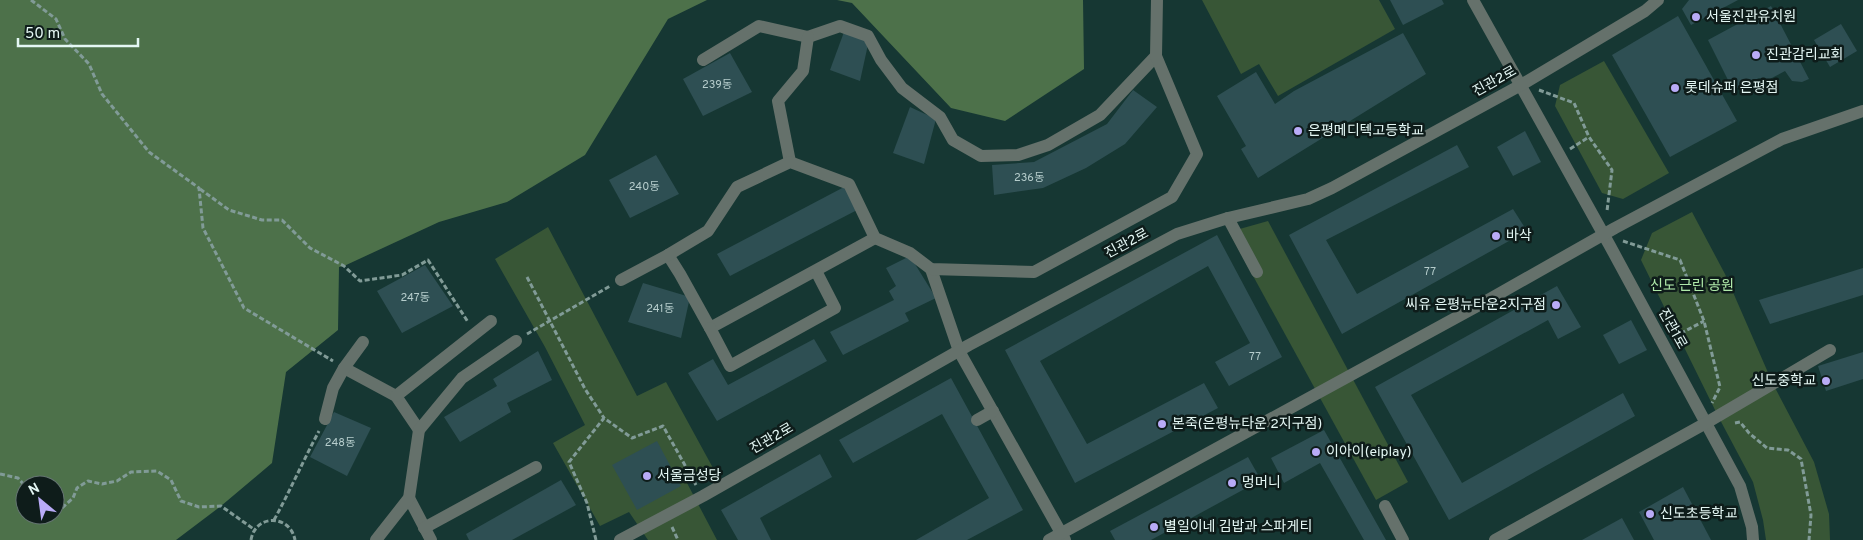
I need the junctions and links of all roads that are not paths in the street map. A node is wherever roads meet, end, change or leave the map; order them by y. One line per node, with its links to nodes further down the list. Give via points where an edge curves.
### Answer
1 (1157, 0): 5 (street)
2 (1473, 0): 7 (street, 진관1로)
3 (1658, 0): 7 (street, 진관2로)
4 (808, 37): 5 (street, via 840,26 868,36 902,88 940,117 953,140 981,156 1018,155 1048,145 1100,115); 6 (street, via 759,26); 9 (street, via 803,71 778,101)
5 (1156, 56): 14 (street, via 1197,154 1172,197 1034,272)
6 (703, 60)
7 (1521, 85): 10 (street, 진관2로, via 1308,199); 11 (street, 진관1로)
8 (1863, 111): 11 (street, via 1782,140)
9 (790, 162): 12 (street, via 849,184); 13 (street, via 737,187 708,231)
10 (1228, 218): 16 (street); 23 (street, 진관2로, via 1177,234)
11 (1603, 234): 29 (street, 진관1로); 35 (street)
12 (876, 238): 14 (street, via 910,253); 15 (street)
13 (668, 255): 17 (street); 19 (street)
14 (931, 269): 23 (street)
15 (816, 271): 19 (street); 19 (street, via 835,308 730,366)
16 (1257, 272)
17 (621, 280)
18 (491, 321): 25 (street)
19 (710, 328)
20 (516, 341): 30 (street, via 462,378)
21 (363, 342): 24 (street)
22 (1830, 350): 29 (street)
23 (959, 351): 26 (street); 38 (street, 진관2로)
24 (344, 368): 25 (street); 27 (street, via 333,388)
25 (396, 396): 30 (street)
26 (993, 411): 28 (street); 35 (street)
27 (325, 419)
28 (978, 420)
29 (1706, 423): 41 (street); 42 (street, 진관1로, via 1740,486 1752,527)
30 (419, 430): 32 (street)
31 (536, 467): 34 (street)
32 (409, 498): 34 (street); 36 (street)
33 (1385, 506): 40 (street)
34 (424, 528): 37 (street)
35 (1063, 537): 39 (street)
36 (376, 540)
37 (431, 540)
38 (620, 540)
39 (1049, 540)
40 (1403, 540)
41 (1495, 540)
42 (1752, 540)

